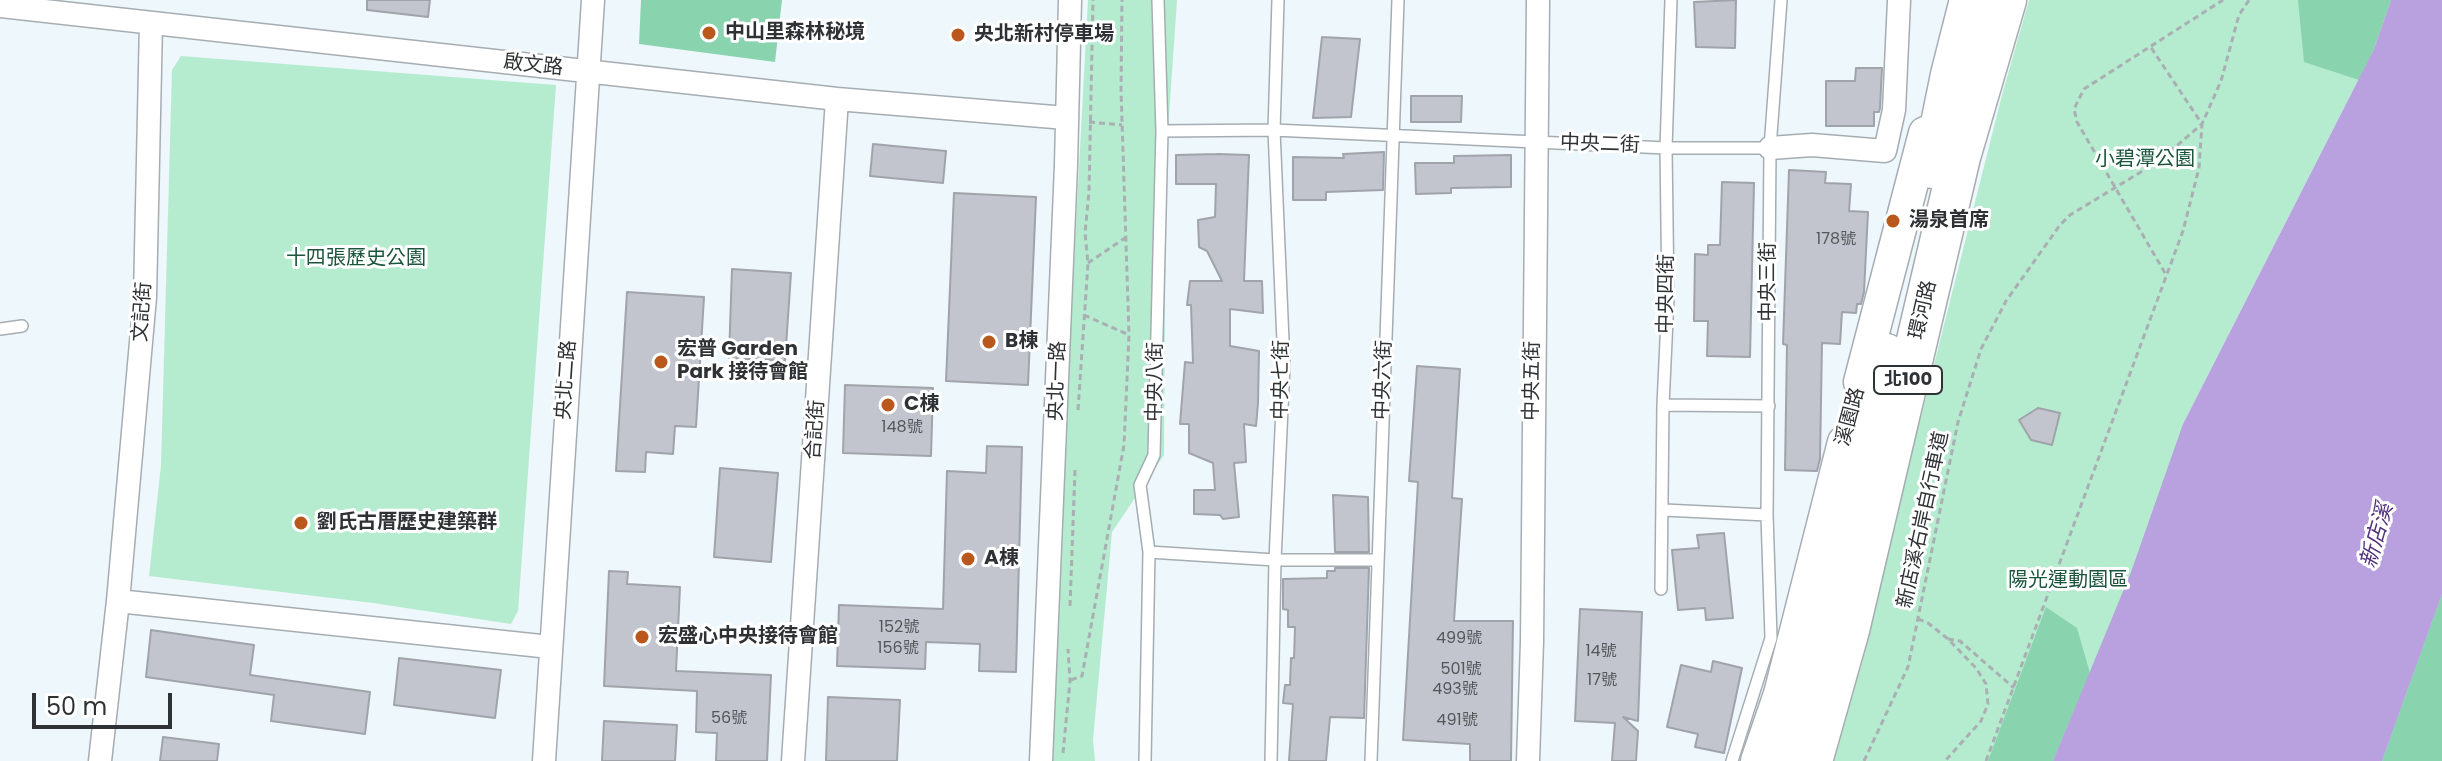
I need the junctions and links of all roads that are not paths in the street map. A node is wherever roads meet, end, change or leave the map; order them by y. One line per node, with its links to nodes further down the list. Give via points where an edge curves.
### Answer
1 (593, 0): 14 (street, 央北二路)
2 (1070, 0): 17 (street, 央北一路)
3 (1158, 0): 19 (lane, 中央八街)
4 (1278, 0): 18 (lane, 中央七街)
5 (1398, 0): 20 (lane, 中央六街)
6 (1538, 0): 21 (street, 中央五街)
7 (1671, 0): 22 (lane, 中央四街)
8 (1781, 0): 23 (lane, 中央三街)
9 (1899, 0): 23 (street, 中央二街, via 1894,110 1885,151 1812,145)
10 (2006, 0): 47 (highway, 環河路 / 北100, via 1960,157 1849,630)
11 (1970, 4): 15 (highway, 環河路 / 北100)
12 (0, 6): 13 (street, 啟文路)
13 (151, 23): 14 (street, 啟文路); 34 (street, 文記街, via 145,297)
14 (587, 71): 16 (street, 啟文路); 35 (street, 央北二路)
15 (1951, 75): 45 (street, 溪園路, via 1923,136 1780,694); 46 (highway, 環河路 / 北100, via 1801,693)
16 (837, 99): 17 (street, 啟文路); 38 (street, 合記街)
17 (1066, 118): 39 (street, 央北一路)
18 (1274, 130): 19 (lane, 中央二街); 20 (lane, 中央二街); 31 (lane, 中央七街, via 1284,365)
19 (1162, 131): 30 (lane, 中央八街, via 1154,455 1140,485)
20 (1392, 135): 21 (lane, 中央二街); 32 (lane, 中央六街)
21 (1537, 142): 22 (lane, 中央二街); 43 (street, 中央五街)
22 (1666, 148): 23 (lane, 中央二街); 26 (lane, 中央四街)
23 (1770, 148): 27 (lane, 中央三街)
24 (22, 326): 25 (lane)
25 (0, 329)
26 (1663, 405): 27 (lane); 28 (lane, 中央四街)
27 (1769, 406): 29 (lane, 中央三街)
28 (1664, 510): 29 (lane); 33 (lane, 中央四街)
29 (1767, 515): 44 (lane, 中央三街, via 1771,638)
30 (1149, 552): 31 (lane); 40 (lane, 中央八街)
31 (1275, 560): 32 (lane); 41 (lane, 中央七街)
32 (1378, 560): 42 (lane, 中央六街)
33 (1661, 589)
34 (118, 601): 35 (street); 36 (street, 文記街)
35 (550, 647): 37 (street, 央北二路)
36 (100, 761)
37 (544, 761)
38 (793, 761)
39 (1041, 761)
40 (1145, 761)
41 (1271, 761)
42 (1371, 761)
43 (1528, 761)
44 (1732, 761)
45 (1757, 761)
46 (1779, 761)
47 (1812, 761)

